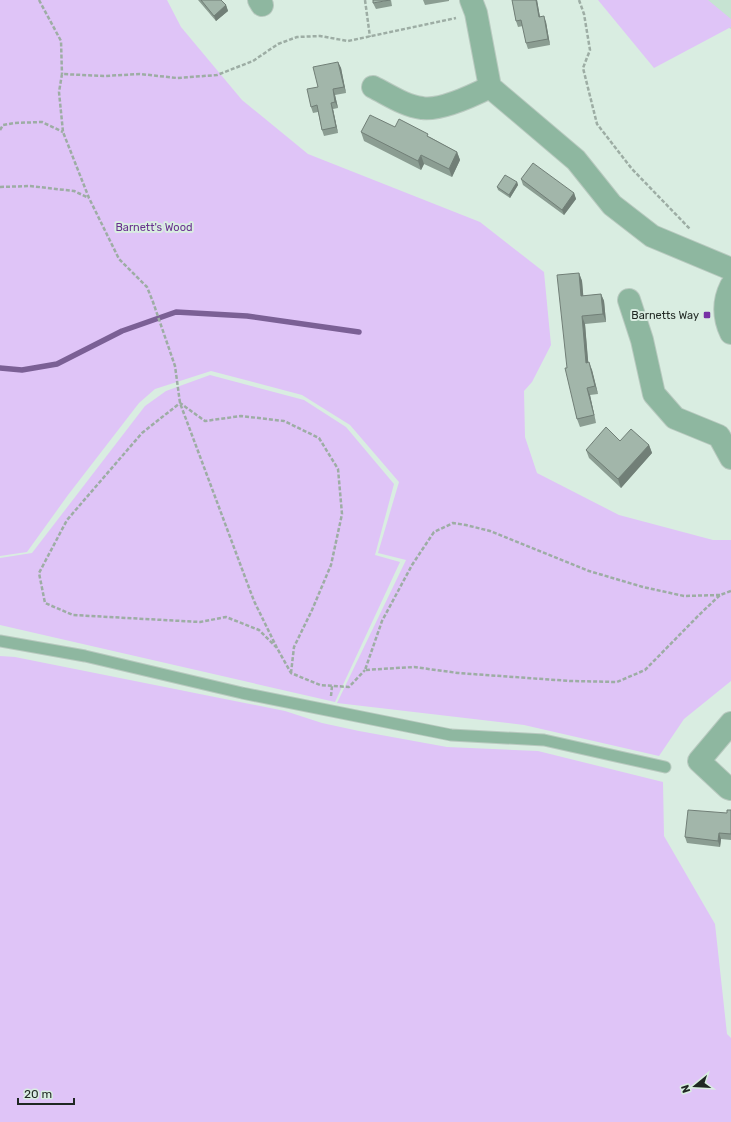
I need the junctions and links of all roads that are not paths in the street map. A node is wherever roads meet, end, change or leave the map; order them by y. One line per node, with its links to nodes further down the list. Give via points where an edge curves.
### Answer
1 (474, 7): 2 (street)
2 (490, 86): 3 (street, via 467,99 423,108 400,101); 4 (street, via 576,160 612,205 652,236)
3 (373, 87)
4 (731, 269)
5 (731, 286): 7 (street, via 724,309)
6 (628, 300): 8 (street, via 642,340 654,394 675,418 718,436)
7 (731, 333)
8 (731, 458)
9 (0, 641): 11 (lane, via 85,656 242,693 451,736 544,740)
10 (731, 723): 12 (street, via 699,761)
11 (665, 768)
12 (731, 789)

